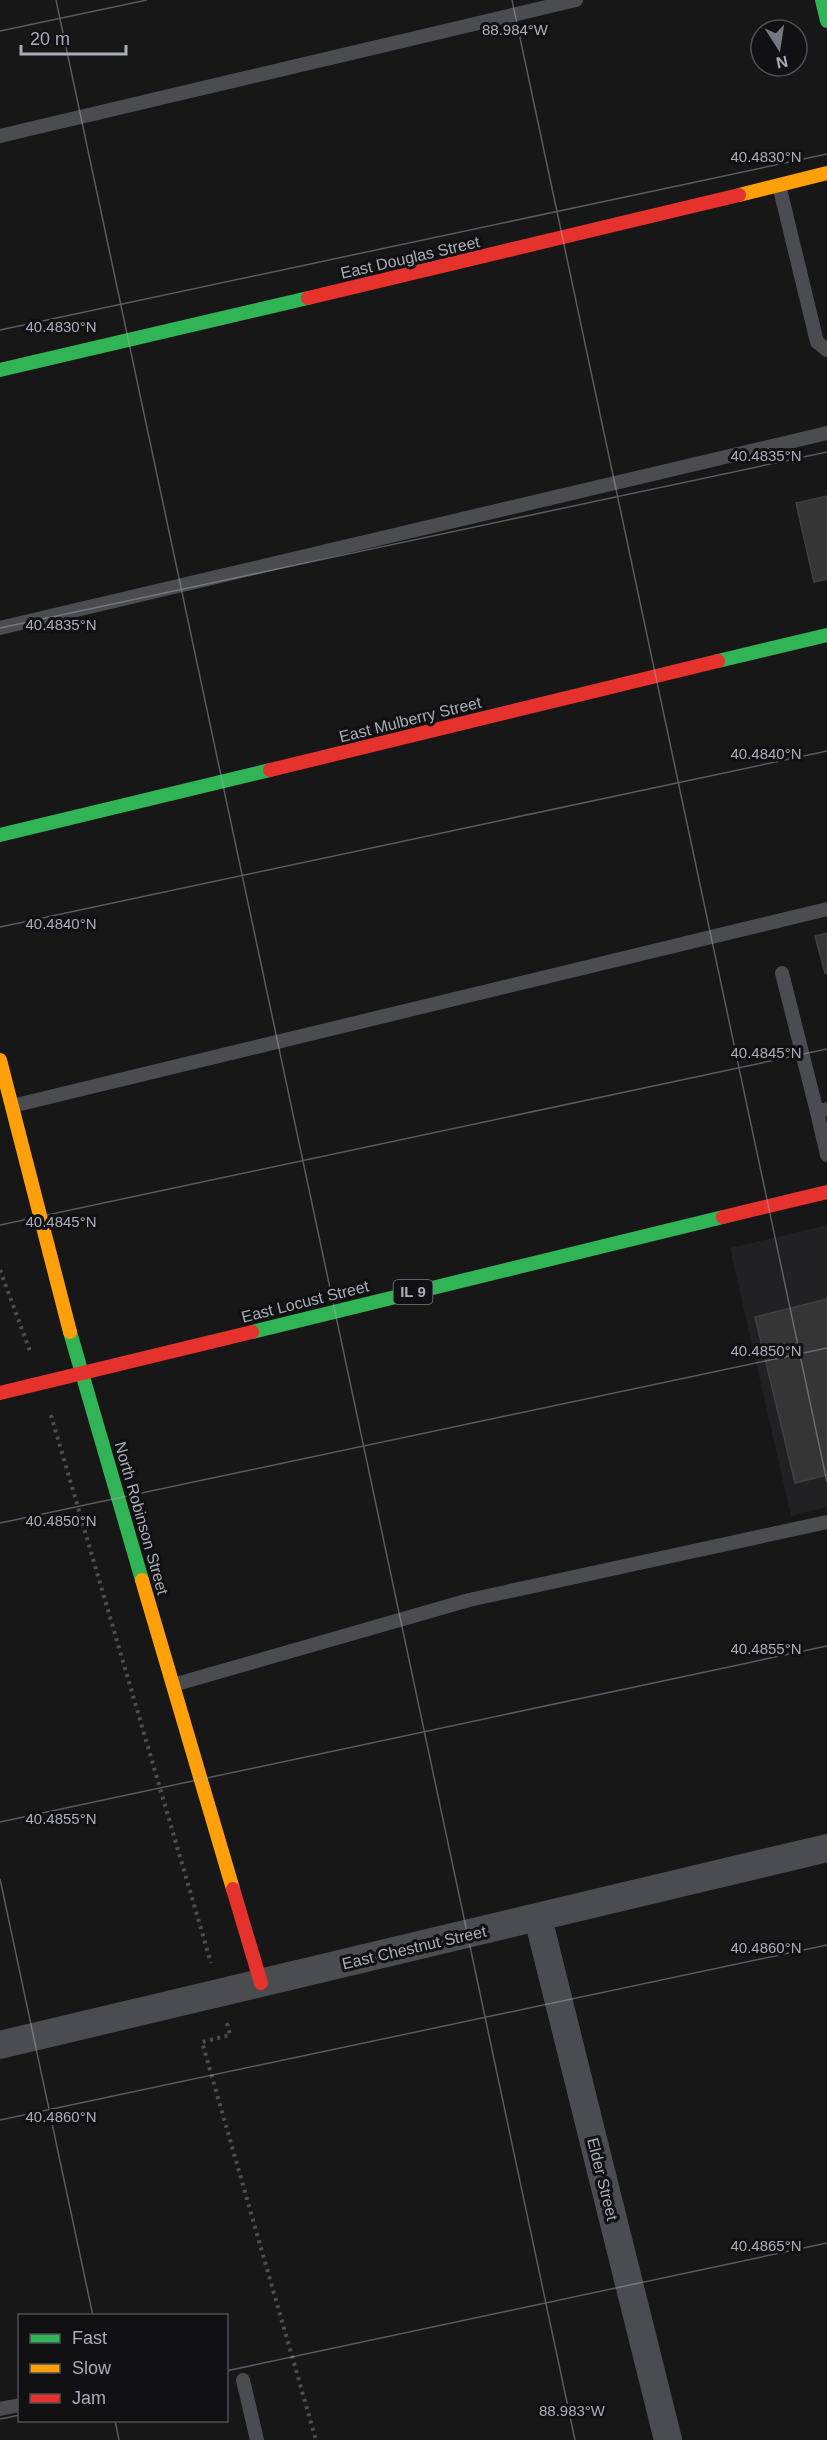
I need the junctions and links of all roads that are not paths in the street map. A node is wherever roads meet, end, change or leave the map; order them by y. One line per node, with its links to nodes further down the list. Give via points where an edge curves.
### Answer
1 (576, 0): 4 (lane)
2 (822, 0): 3 (street)
3 (827, 21)
4 (0, 136)
5 (827, 173): 6 (street, East Douglas Street)
6 (779, 185): 7 (lane, via 817,342); 8 (street, East Douglas Street)
7 (827, 350)
8 (0, 370)
9 (827, 433): 10 (lane)
10 (0, 628)
11 (827, 635): 12 (street, East Mulberry Street)
12 (0, 835)
13 (827, 909): 16 (lane)
14 (782, 973): 17 (lane)
15 (0, 1060): 16 (street, North Robinson Street)
16 (12, 1106): 20 (street, North Robinson Street)
17 (822, 1110): 18 (lane)
18 (827, 1155)
19 (827, 1191): 20 (street, East Locust Street / IL 9)
20 (81, 1372): 21 (street, East Locust Street / IL 9); 23 (street, North Robinson Street)
21 (0, 1393)
22 (827, 1522): 23 (lane, via 469,1600)
23 (173, 1685): 26 (street, North Robinson Street)
24 (827, 1848): 25 (street, East Chestnut Street)
25 (538, 1918): 26 (street, East Chestnut Street); 32 (street, Elder Street)
26 (261, 1983): 27 (street, East Chestnut Street)
27 (0, 2045)
28 (243, 2380): 31 (lane)
29 (18, 2404): 30 (lane)
30 (0, 2409)
31 (257, 2440)
32 (668, 2440)

